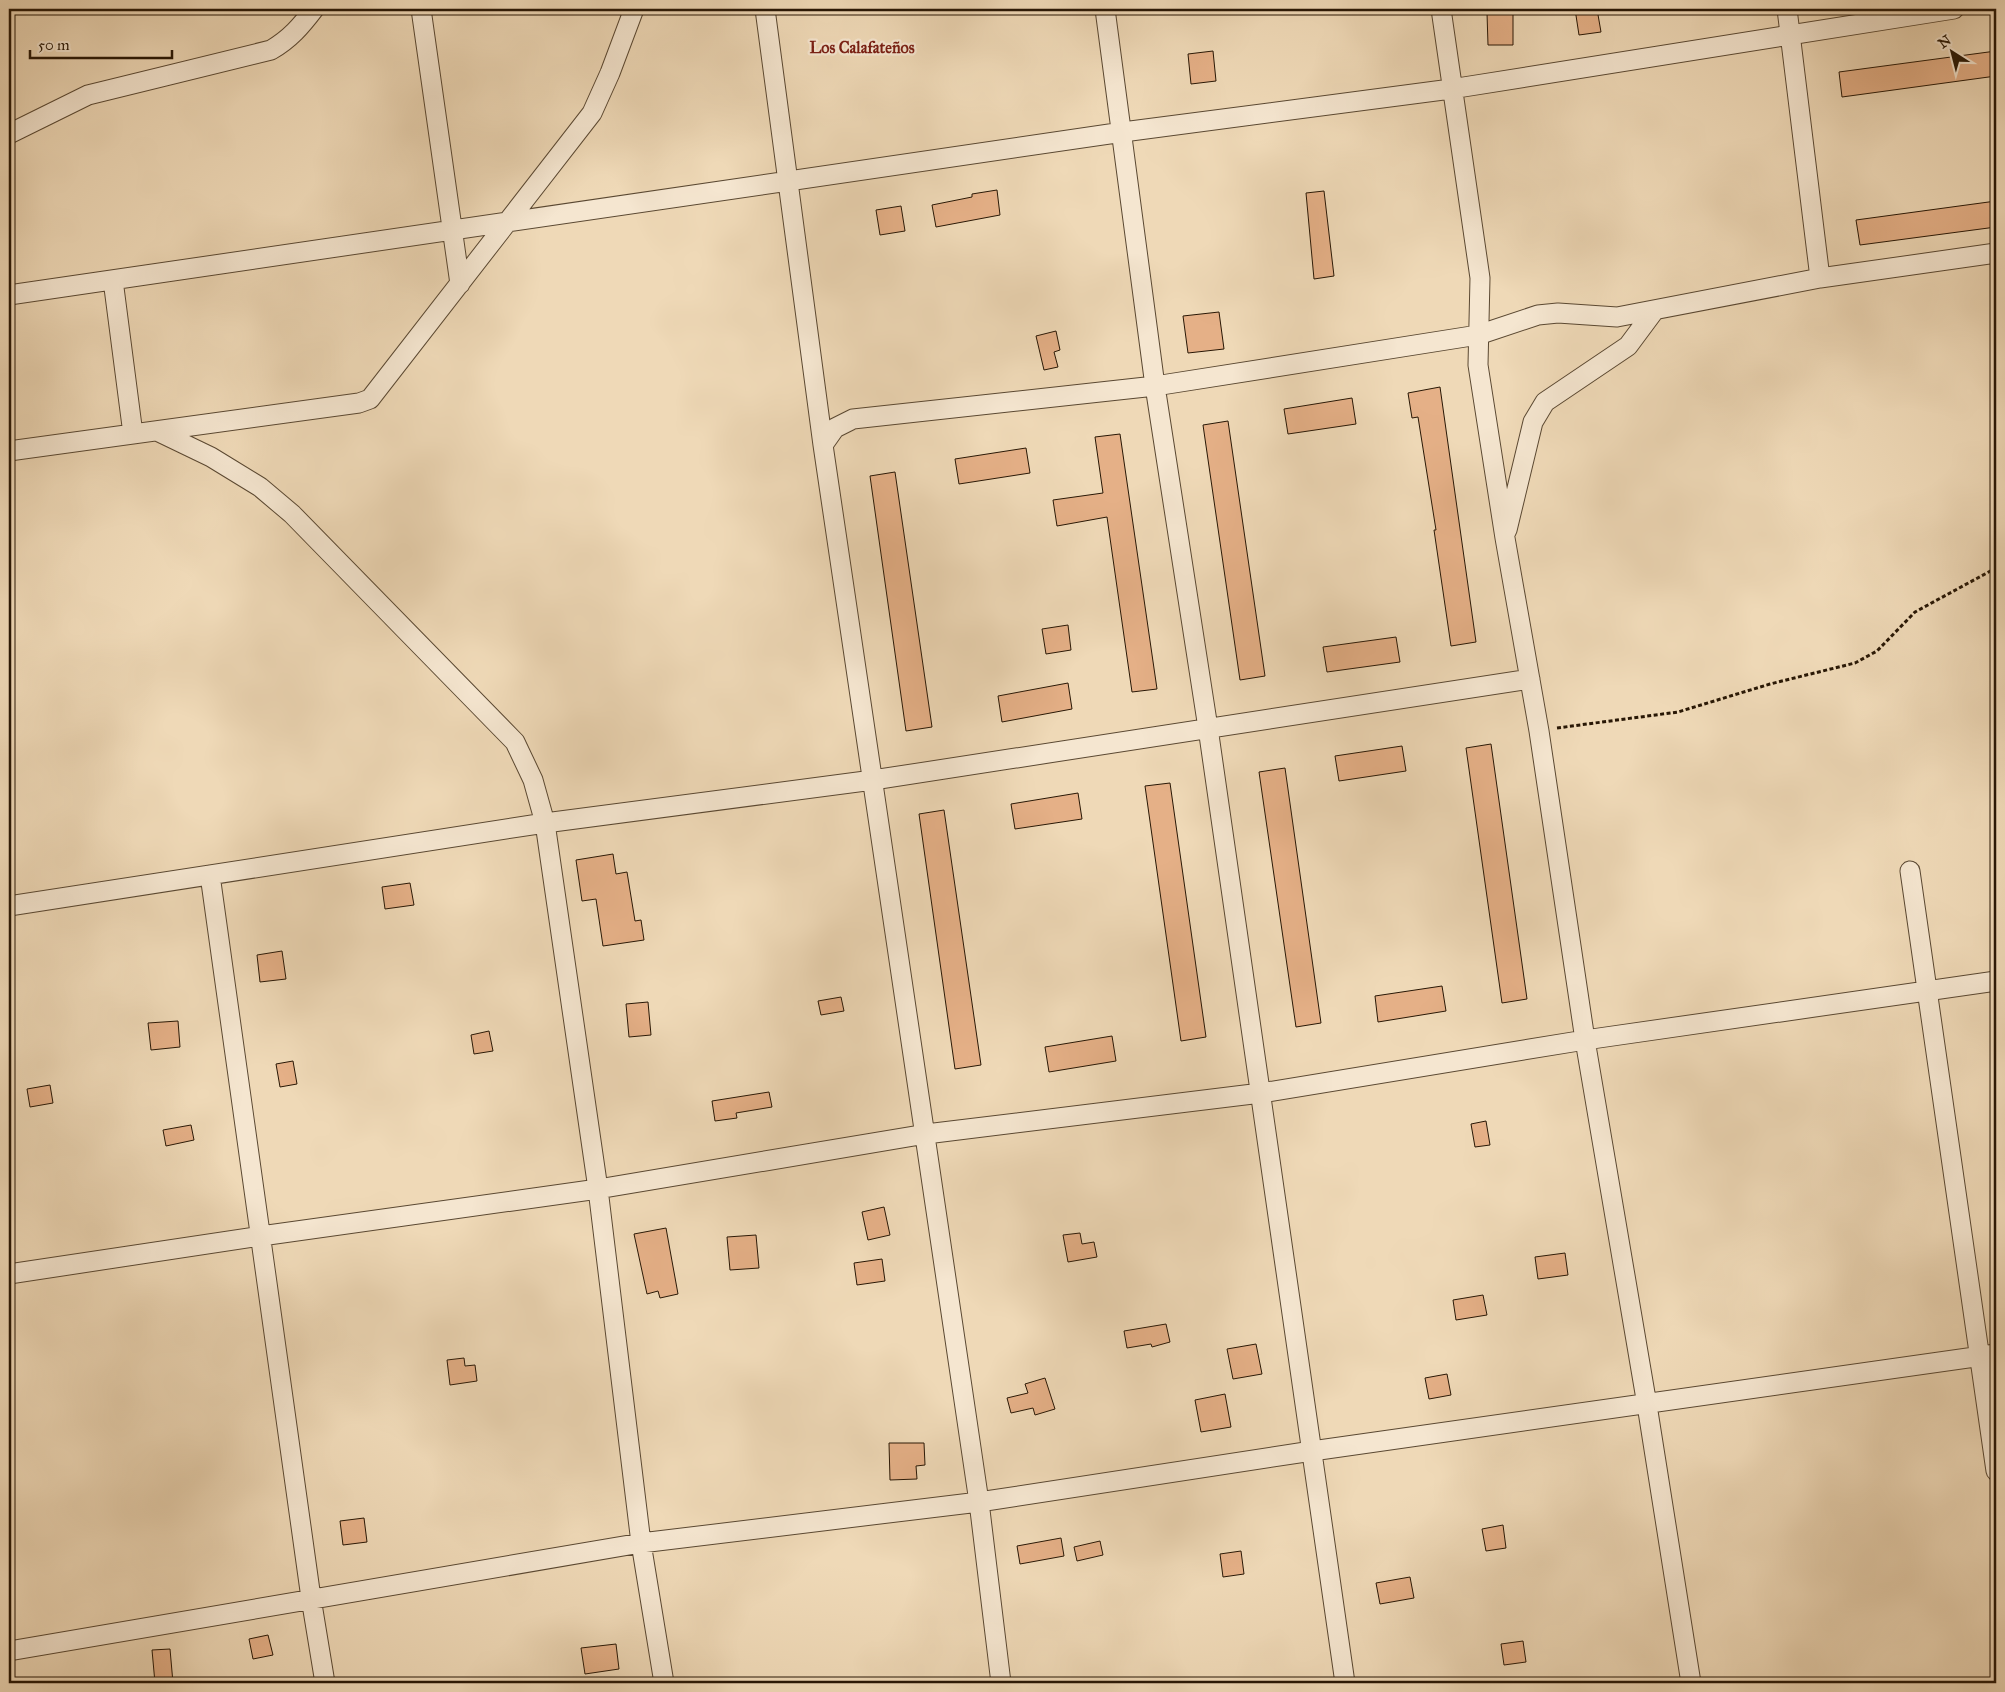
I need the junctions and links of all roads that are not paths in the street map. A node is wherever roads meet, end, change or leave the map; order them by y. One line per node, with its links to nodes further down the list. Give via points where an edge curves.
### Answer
1 (314, 9): 12 (street, via 288,40 271,50 88,95)
2 (421, 9): 15 (street)
3 (634, 9): 14 (street, via 592,113)
4 (765, 9): 13 (street)
5 (1105, 9): 11 (street)
6 (1441, 9): 10 (street)
7 (1787, 9): 9 (street)
8 (1954, 9): 9 (street)
9 (1791, 34): 10 (street); 17 (street)
10 (1451, 89): 11 (street); 22 (street, via 1480,278)
11 (1123, 132): 13 (street); 23 (street)
12 (9, 134)
13 (790, 182): 14 (street); 26 (street)
14 (507, 223): 15 (street); 19 (street)
15 (453, 230): 18 (street); 19 (street)
16 (1996, 254): 17 (street)
17 (1820, 278): 21 (street)
18 (113, 280): 20 (street); 25 (street)
19 (460, 284): 24 (street, via 370,399)
20 (9, 295)
21 (1654, 311): 22 (street, via 1617,318 1558,312); 28 (street, via 1628,346 1545,402 1533,422)
22 (1478, 335): 23 (street); 28 (street, via 1478,365)
23 (1155, 386): 26 (street, via 852,419 836,428); 30 (street)
24 (157, 431): 25 (street); 32 (street, via 211,457 260,487 292,514 382,604 515,742 534,780)
25 (133, 434): 27 (street)
26 (824, 445): 31 (street)
27 (9, 451)
28 (1505, 538): 29 (street)
29 (1530, 679): 30 (street); 38 (street)
30 (1208, 728): 31 (street); 39 (street)
31 (873, 780): 32 (street); 40 (street)
32 (545, 824): 34 (street); 41 (street)
33 (1910, 871): 37 (street)
34 (210, 875): 35 (street); 42 (street)
35 (9, 906)
36 (1996, 981): 37 (street)
37 (1927, 991): 38 (street); 44 (street)
38 (1585, 1040): 39 (street); 45 (street)
39 (1261, 1093): 40 (street); 46 (street)
40 (926, 1134): 41 (street); 48 (street)
41 (598, 1190): 42 (street); 49 (street)
42 (260, 1236): 43 (street); 50 (street)
43 (9, 1274)
44 (1988, 1355): 45 (street); 47 (street)
45 (1647, 1405): 46 (street); 56 (street)
46 (1312, 1451): 48 (street); 55 (street)
47 (1996, 1471)
48 (980, 1502): 49 (street); 54 (street)
49 (641, 1543): 50 (street); 53 (street)
50 (311, 1598): 51 (street); 52 (street)
51 (9, 1651)
52 (325, 1683)
53 (664, 1683)
54 (1001, 1683)
55 (1345, 1683)
56 (1691, 1683)

